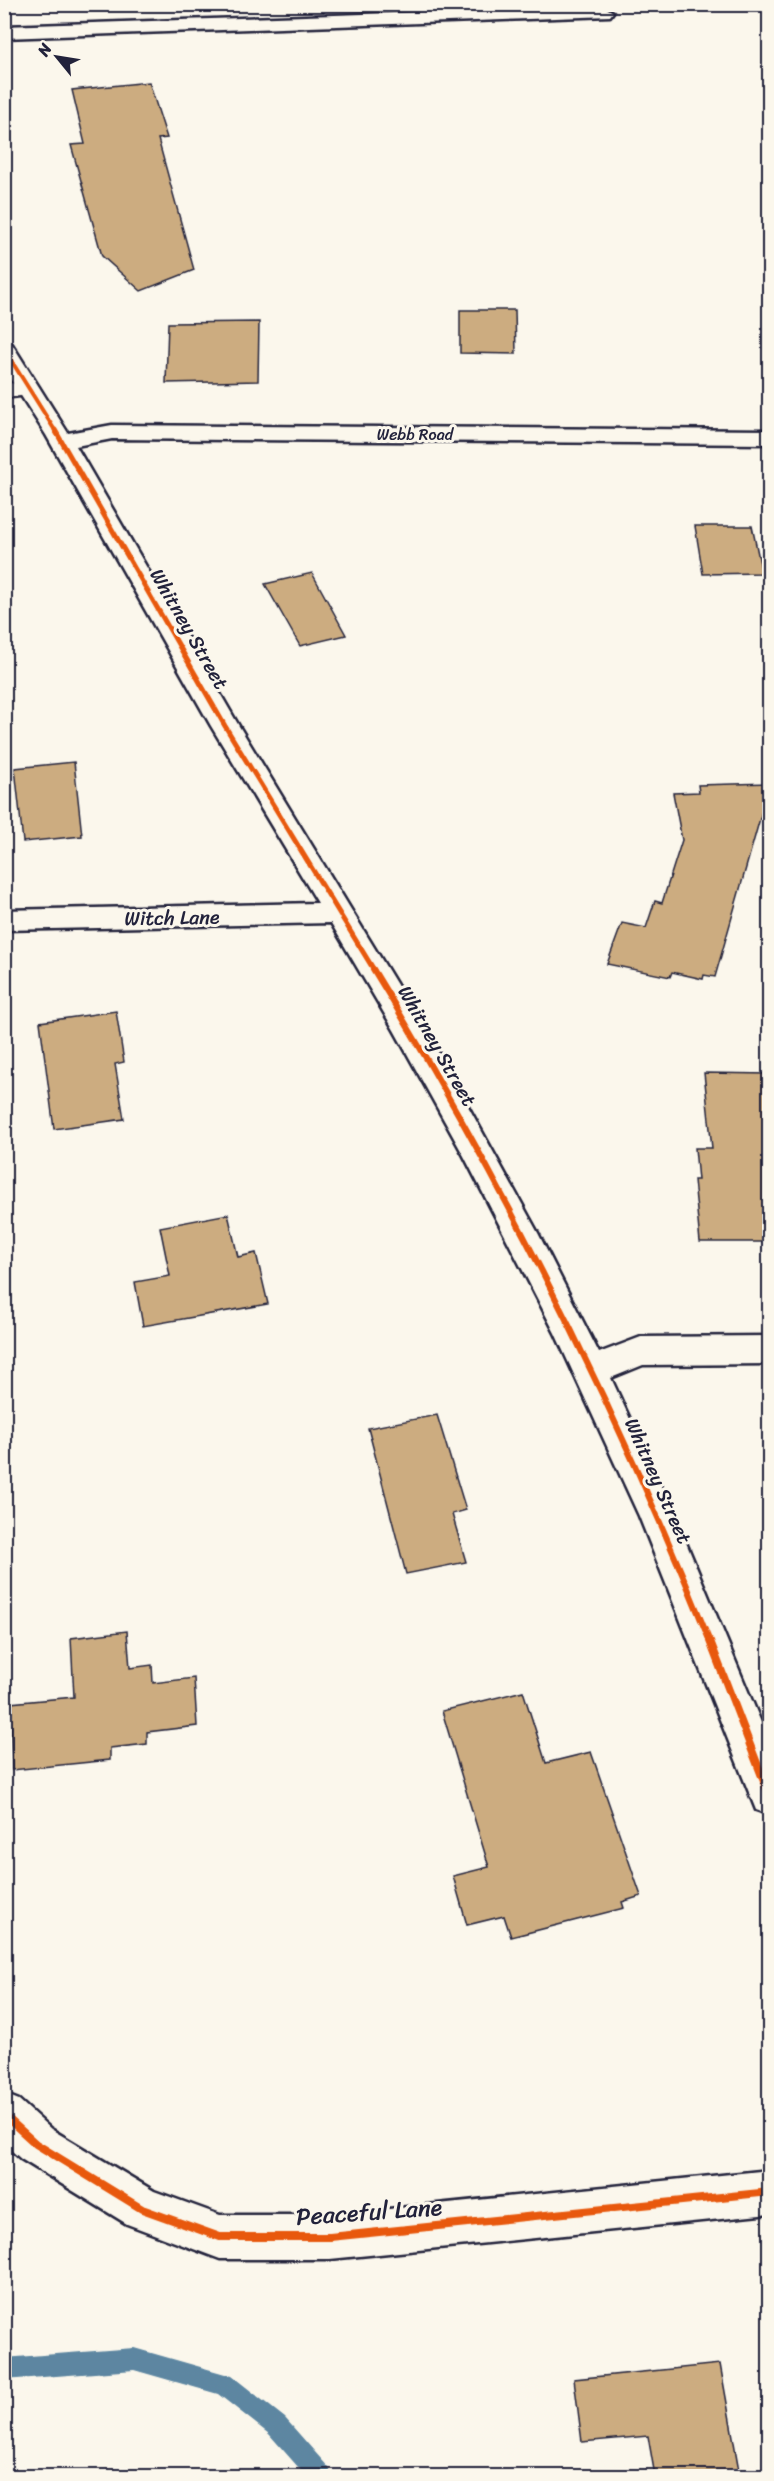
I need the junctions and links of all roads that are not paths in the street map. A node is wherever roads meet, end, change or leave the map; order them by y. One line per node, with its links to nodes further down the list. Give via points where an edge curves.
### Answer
1 (603, 12): 2 (street)
2 (4, 32)
3 (4, 349): 4 (street, Whitney Street)
4 (16, 390): 6 (street, Whitney Street)
5 (770, 437): 6 (street, Webb Road, via 112,432)
6 (61, 441): 7 (street, Whitney Street, via 225,726)
7 (340, 913): 8 (street, Witch Lane); 10 (street, Whitney Street, via 498,1188)
8 (4, 920)
9 (770, 1350): 10 (street, via 641,1351)
10 (591, 1371): 11 (street, Whitney Street, via 711,1642)
11 (770, 1797)
12 (4, 2115): 13 (street, Peaceful Lane, via 36,2144 142,2209 219,2237 330,2237)
13 (770, 2192)

